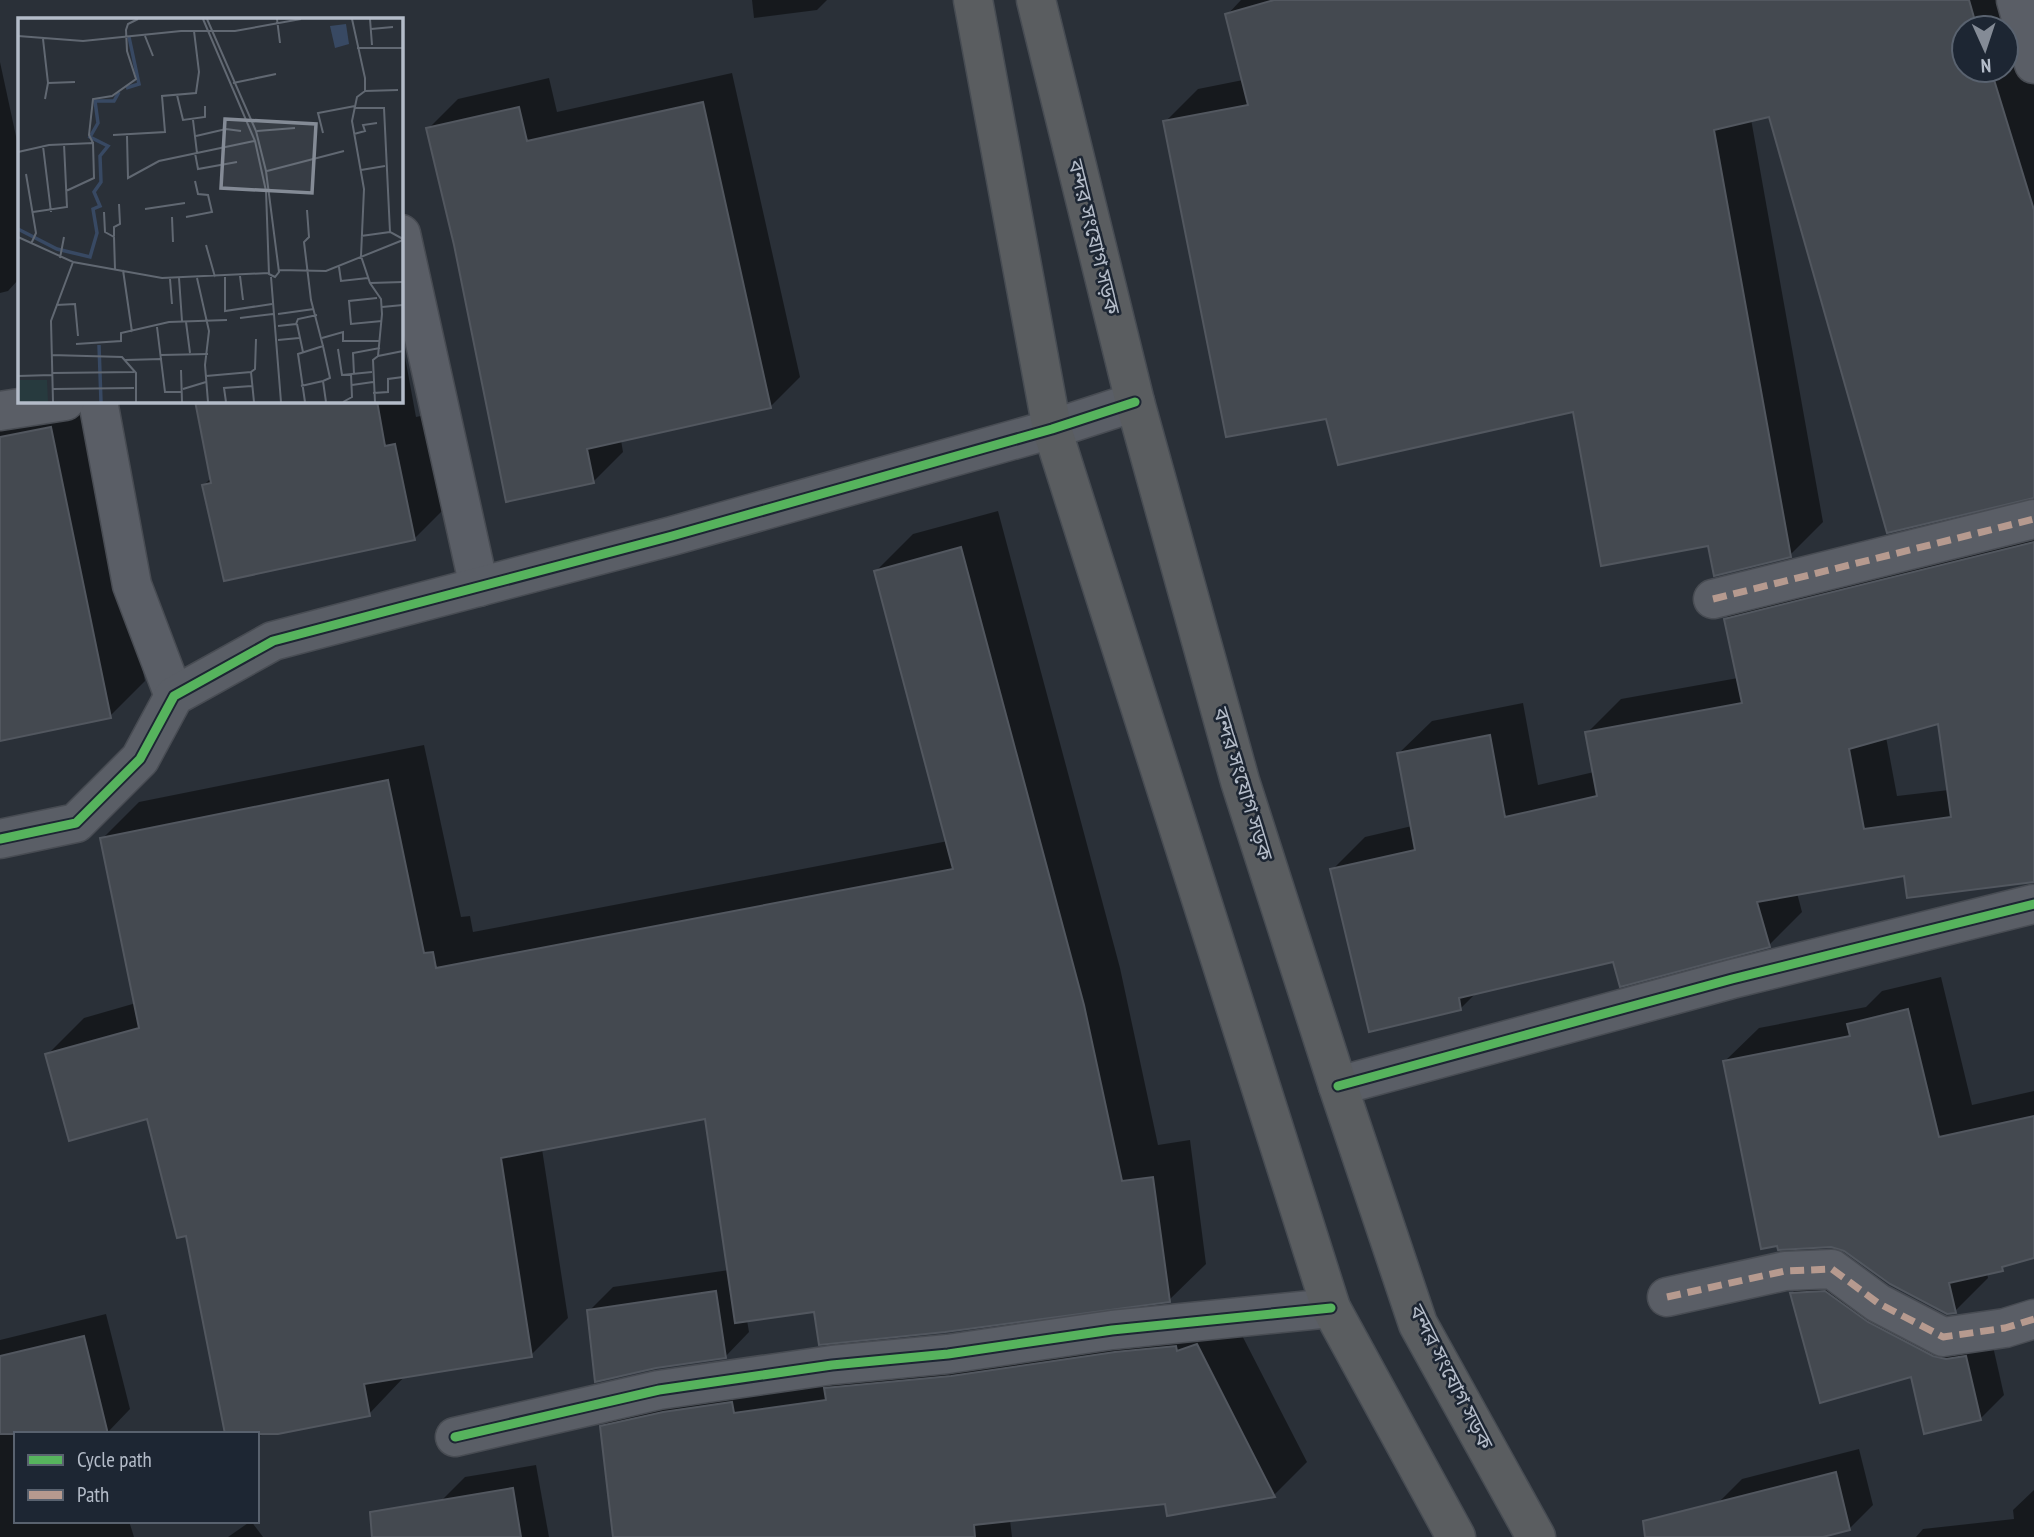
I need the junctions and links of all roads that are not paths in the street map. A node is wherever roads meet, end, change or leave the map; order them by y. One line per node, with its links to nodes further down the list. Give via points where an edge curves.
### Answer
1 (973, 0): 10 (highway)
2 (1036, 0): 6 (highway, বন্দর সংযোগ সড়ক)
3 (2016, 0): 4 (street)
4 (2034, 64)
5 (402, 239): 12 (street)
6 (1135, 401): 10 (street); 17 (highway, বন্দর সংযোগ সড়ক, via 1240,781)
7 (58, 402): 9 (street)
8 (97, 402): 14 (street, via 132,585)
9 (0, 411)
10 (1052, 429): 12 (street); 19 (highway)
11 (2034, 519): 13 (street)
12 (479, 587): 14 (street, via 273,641)
13 (1713, 599)
14 (174, 696): 15 (street, via 140,759 76,822)
15 (0, 839)
16 (2034, 904): 17 (street, via 1732,979)
17 (1338, 1086): 23 (highway, বন্দর সংযোগ সড়ক, via 1419,1324)
18 (1667, 1297): 20 (street, via 1785,1271 1832,1269 1878,1303 1943,1336 2005,1328)
19 (1331, 1308): 21 (street, via 1112,1329 659,1390); 22 (highway)
20 (2034, 1319)
21 (455, 1437)
22 (1456, 1537)
23 (1536, 1537)

